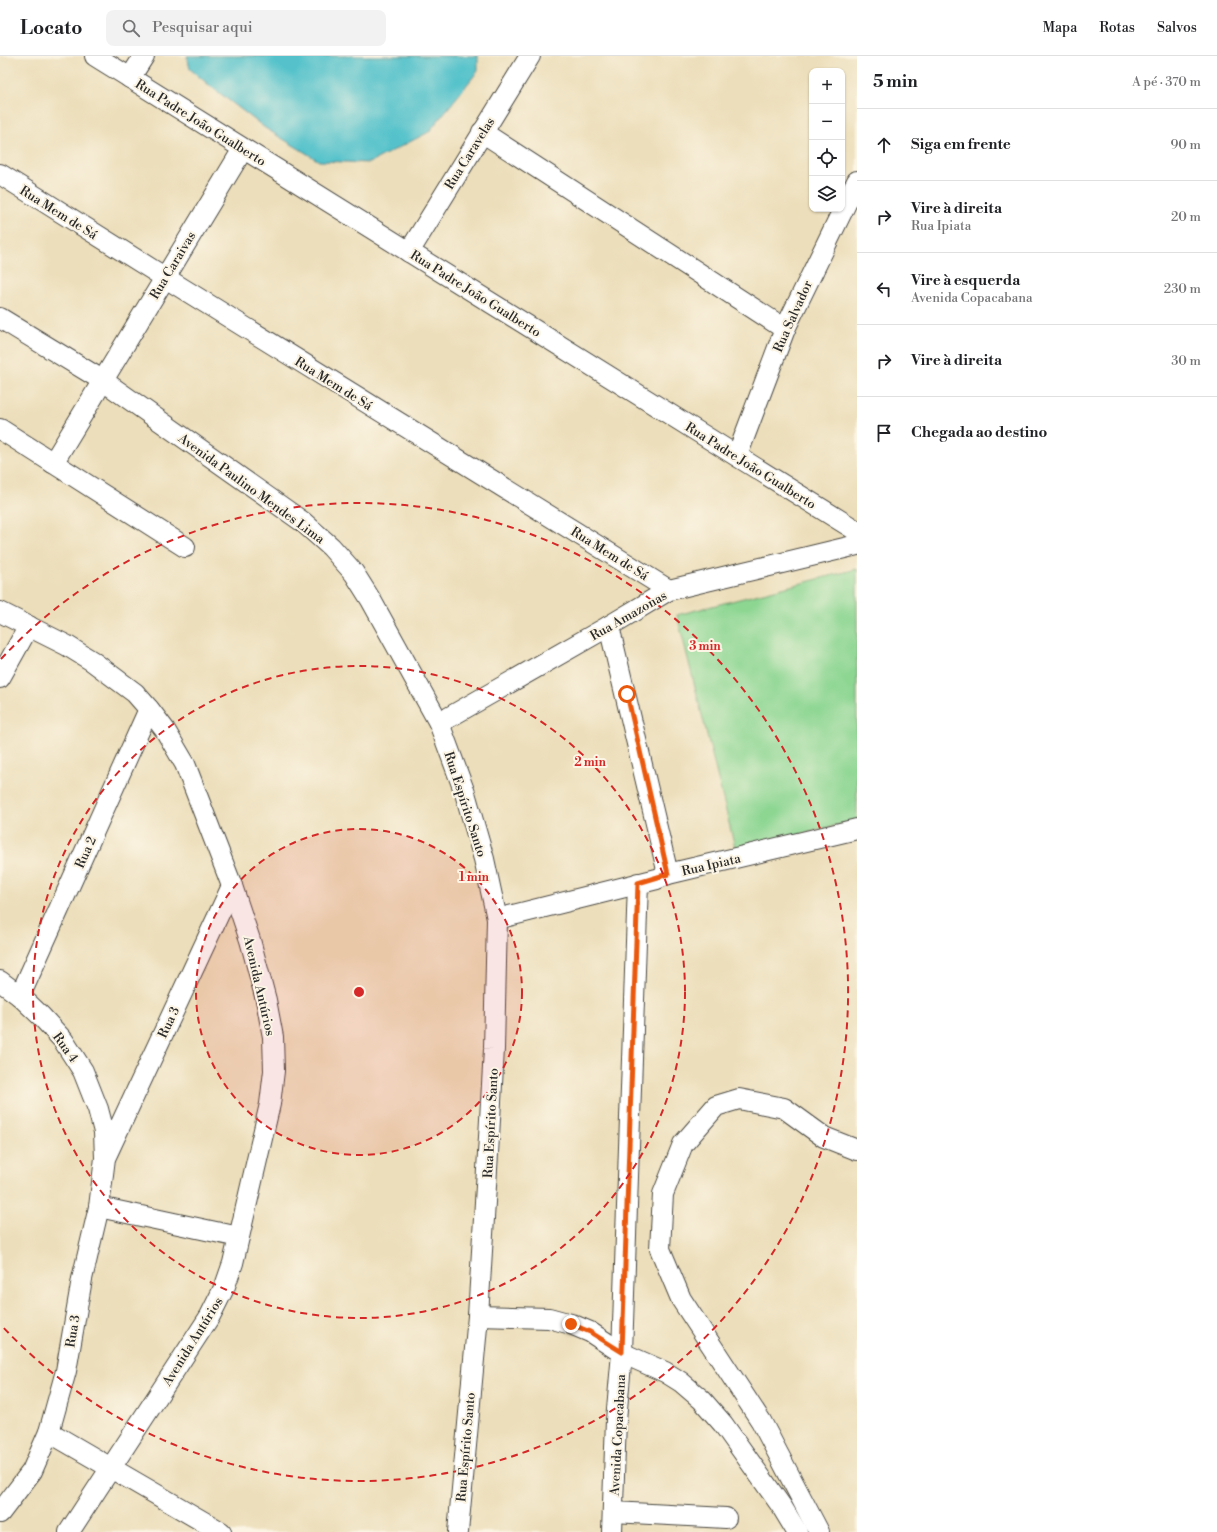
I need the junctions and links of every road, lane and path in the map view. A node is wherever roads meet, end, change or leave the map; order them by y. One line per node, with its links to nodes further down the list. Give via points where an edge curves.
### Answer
1 (95, 56): 4 (street, Rua Padre João Gualberto)
2 (144, 56): 4 (street)
3 (530, 56): 5 (street, Rua Caravelas)
4 (130, 78): 6 (street, Rua Padre João Gualberto)
5 (482, 132): 9 (street, Rua Caravelas); 12 (street)
6 (243, 150): 9 (street, Rua Padre João Gualberto); 10 (street, Rua Caraivas)
7 (0, 174): 10 (street, Rua Mem de Sá)
8 (857, 181): 12 (street, Rua Salvador)
9 (409, 252): 15 (street, Rua Padre João Gualberto)
10 (164, 278): 13 (street, Rua Caraivas); 20 (street, Rua Mem de Sá)
11 (0, 318): 13 (street, Avenida Paulino Mendes Lima)
12 (785, 329): 15 (street, Rua Salvador)
13 (102, 380): 16 (street, Rua Caraivas); 26 (street, Avenida Paulino Mendes Lima, via 303,522 331,547 354,573 371,600)
14 (0, 429): 16 (street)
15 (737, 456): 17 (street, Rua Padre João Gualberto)
16 (53, 463): 19 (street)
17 (857, 531)
18 (857, 544): 20 (street, Rua Amazonas)
19 (185, 547)
20 (669, 590): 23 (street, Rua Amazonas)
21 (0, 612): 22 (street, Avenida Antúrios)
22 (29, 626): 24 (street); 25 (street, Avenida Antúrios, via 92,661 135,693)
23 (610, 626): 26 (street, Rua Amazonas); 28 (street)
24 (0, 678)
25 (149, 709): 30 (street, Avenida Antúrios, via 185,764); 33 (street, Rua 2)
26 (439, 723): 31 (street, Rua Espírito Santo, via 465,793 484,859)
27 (857, 829): 28 (street, Rua Ipiata)
28 (668, 874): 29 (street, Rua Ipiata)
29 (638, 883): 31 (street, Rua Ipiata); 40 (street, Avenida Copacabana)
30 (232, 886): 36 (street, Rua 3); 38 (street, Avenida Antúrios, via 266,1000 273,1037 274,1071 270,1104)
31 (497, 919): 39 (street, Rua Espírito Santo, via 492,1086)
32 (0, 981): 33 (street, Rua 4)
33 (20, 996): 34 (street, Rua 4, via 63,1040 83,1071)
34 (104, 1132): 36 (street, Rua 3)
35 (857, 1150): 51 (street, via 824,1137 784,1108 739,1099 716,1106 683,1144 663,1194 660,1249 681,1299 761,1421)
36 (105, 1158): 37 (street, Rua 3)
37 (99, 1207): 38 (street); 41 (street, Rua 3, via 82,1279 66,1371)
38 (239, 1237): 42 (street, Avenida Antúrios, via 225,1286 210,1316)
39 (478, 1316): 40 (street, via 549,1318 578,1326); 48 (street, Rua Espírito Santo)
40 (622, 1352): 44 (street, Avenida Copacabana, via 616,1420); 50 (street, via 665,1372 702,1400 747,1456)
41 (49, 1432): 42 (street); 43 (street, Rua 3, via 32,1471)
42 (110, 1468): 46 (street, Avenida Antúrios); 47 (street)
43 (0, 1512)
44 (613, 1512): 45 (street); 49 (street, Avenida Copacabana)
45 (726, 1518)
46 (71, 1531)
47 (221, 1532)
48 (458, 1532)
49 (612, 1532)
50 (797, 1532)
51 (819, 1532)

